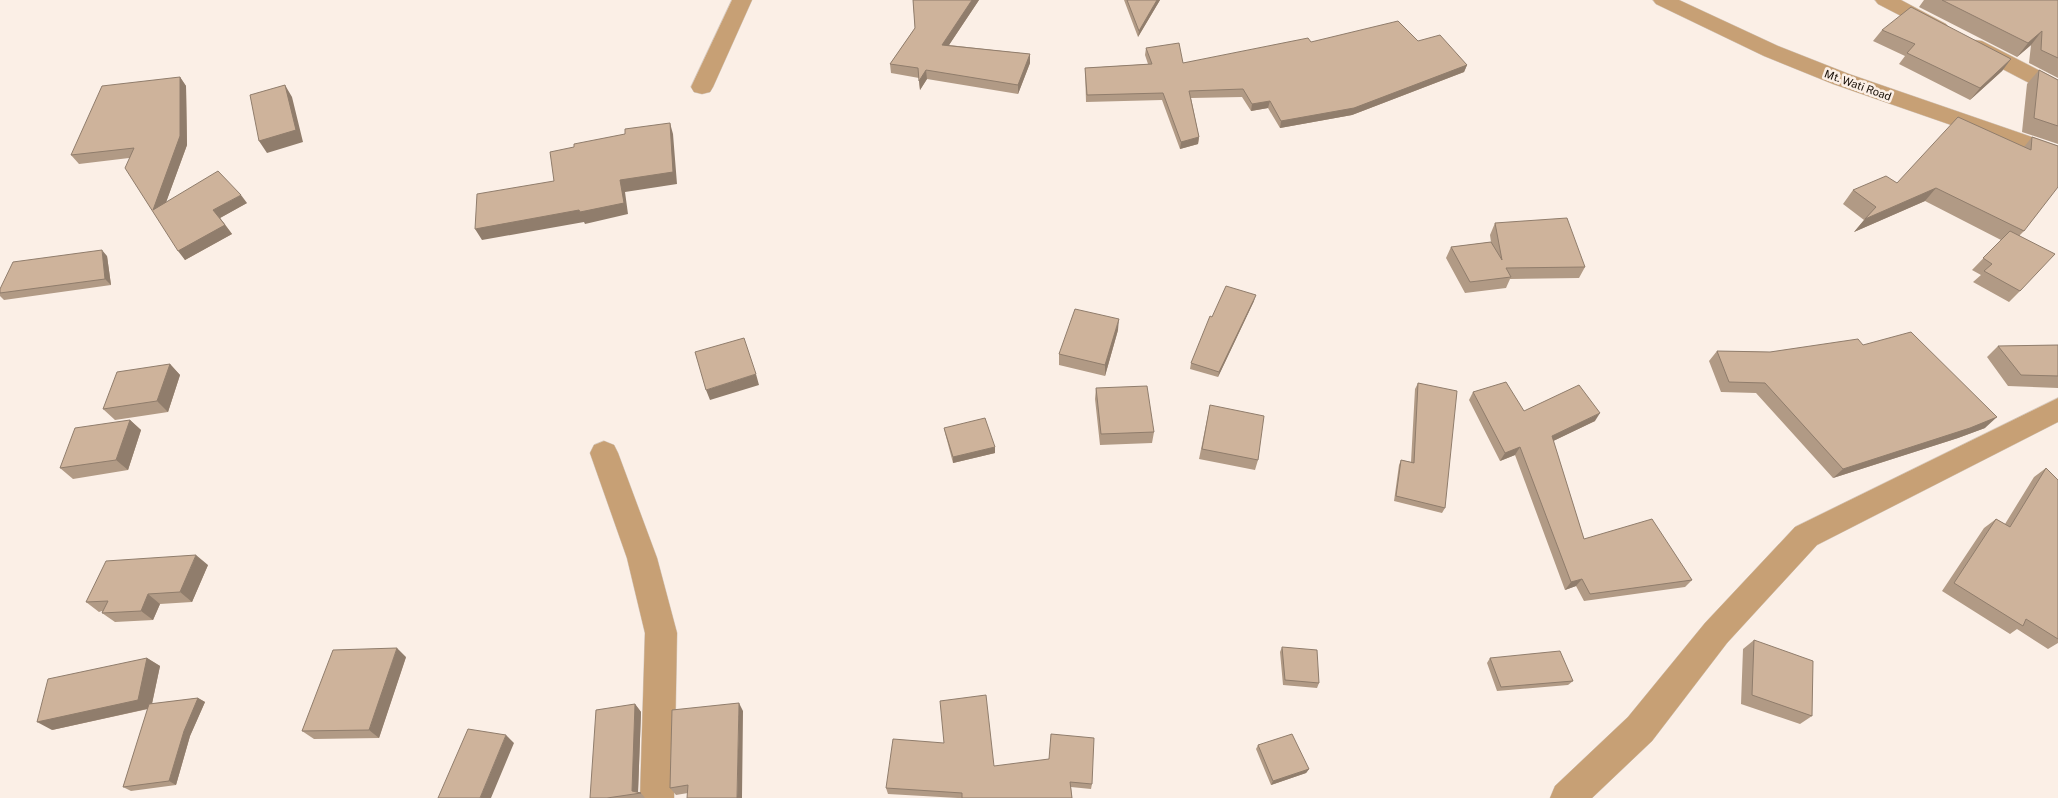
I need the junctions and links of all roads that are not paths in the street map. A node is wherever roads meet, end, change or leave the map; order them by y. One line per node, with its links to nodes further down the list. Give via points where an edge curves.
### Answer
1 (742, 0): 4 (street)
2 (1663, 0): 6 (street, Mt. Wati Road, via 1771,51 1841,79)
3 (1885, 0): 5 (street)
4 (702, 87)
5 (2058, 89)
6 (2058, 154)
7 (2058, 409): 10 (street, via 1806,536 1716,633 1640,729)
8 (604, 453): 9 (street, via 642,558 661,633)
9 (656, 798)
10 (1567, 798)

